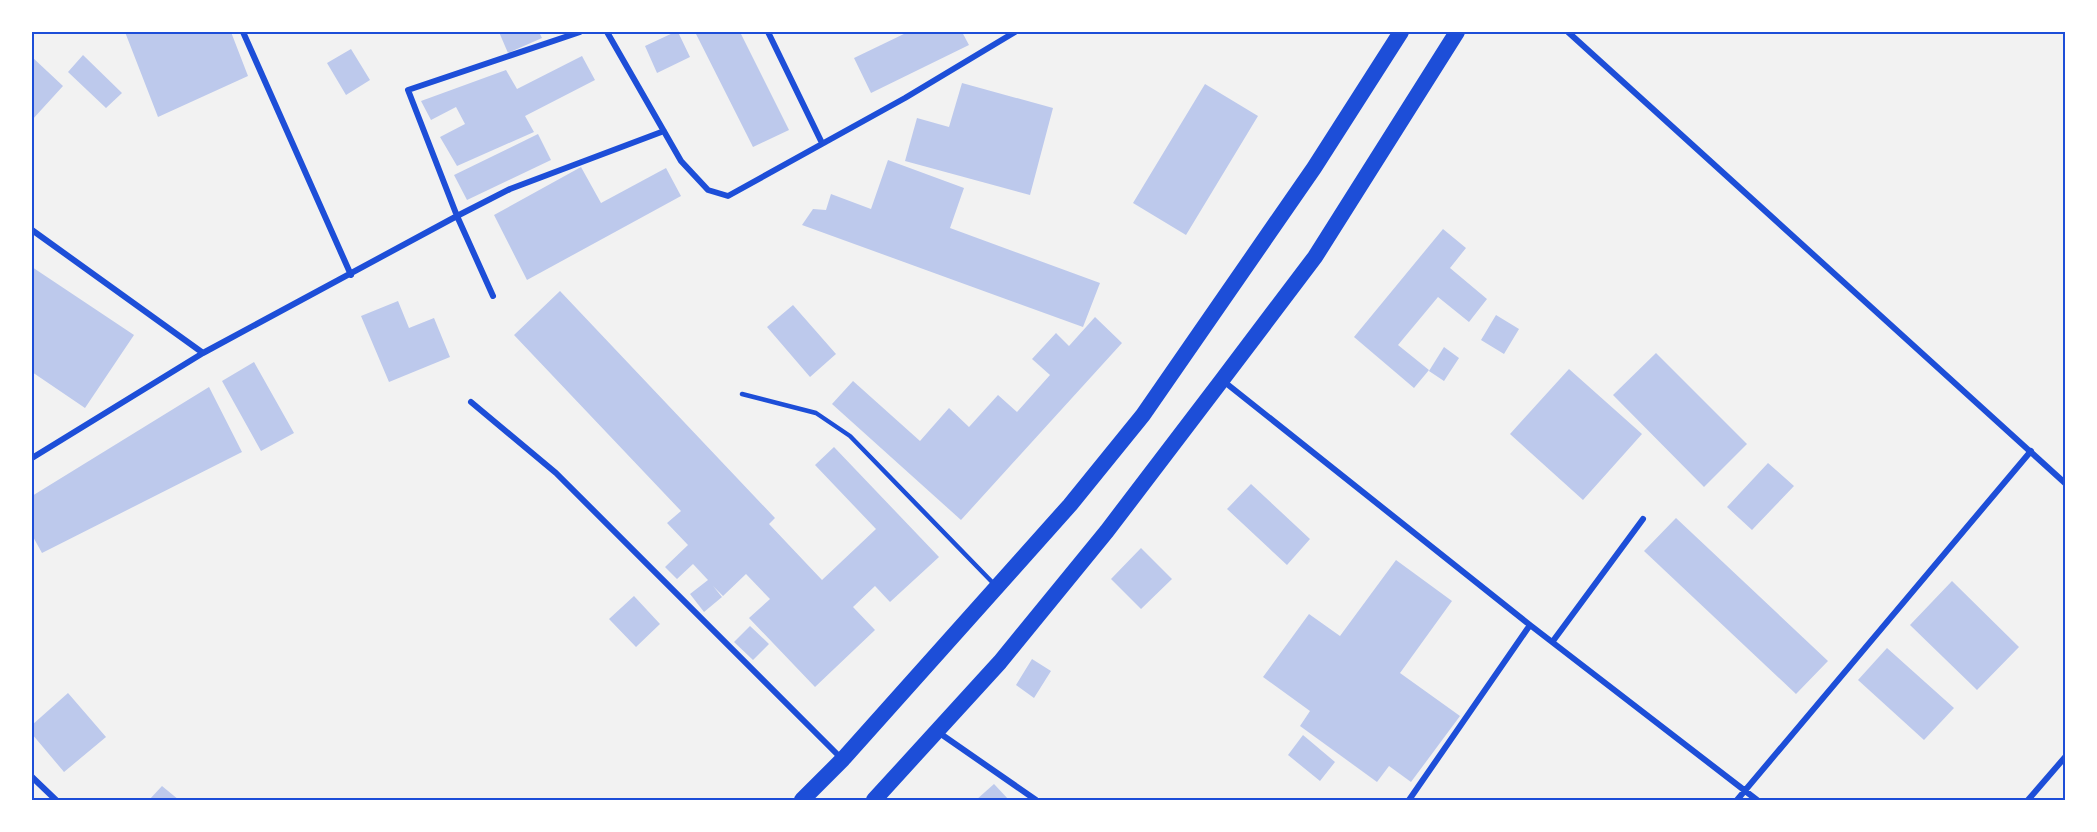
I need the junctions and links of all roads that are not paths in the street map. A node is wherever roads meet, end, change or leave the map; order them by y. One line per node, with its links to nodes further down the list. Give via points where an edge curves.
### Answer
1 (243, 32): 15 (street)
2 (580, 32): 13 (street, via 408,90)
3 (607, 32): 11 (street)
4 (768, 32): 12 (street)
5 (998, 32): 10 (street)
6 (1016, 32): 10 (street)
7 (1401, 32): 25 (highway, via 1314,168 1149,405 1070,506)
8 (1457, 32): 18 (highway, via 1315,257)
9 (1568, 32): 21 (street)
10 (1002, 39): 12 (street)
11 (664, 131): 12 (street, via 690,172 708,190 728,196); 13 (street, via 510,189)
12 (822, 143)
13 (457, 216): 15 (street); 16 (street)
14 (32, 230): 17 (street)
15 (351, 275): 17 (street)
16 (493, 296)
17 (203, 353): 22 (street)
18 (1222, 380): 26 (street); 28 (highway, via 1107,531)
19 (742, 394): 25 (lane, via 816,413 850,436)
20 (471, 402): 30 (street, via 556,473)
21 (2031, 452): 23 (street); 32 (street)
22 (32, 458)
23 (2066, 484)
24 (1643, 519): 27 (street)
25 (996, 586): 30 (highway)
26 (1530, 625): 27 (street); 37 (street)
27 (1553, 641): 32 (street)
28 (938, 732): 35 (highway); 36 (street)
29 (2066, 756): 40 (street)
30 (843, 759): 34 (highway)
31 (32, 777): 33 (street)
32 (1744, 790): 38 (street); 39 (street)
33 (57, 801)
34 (802, 801)
35 (874, 801)
36 (1036, 801)
37 (1409, 801)
38 (1737, 801)
39 (1757, 801)
40 (2028, 801)

